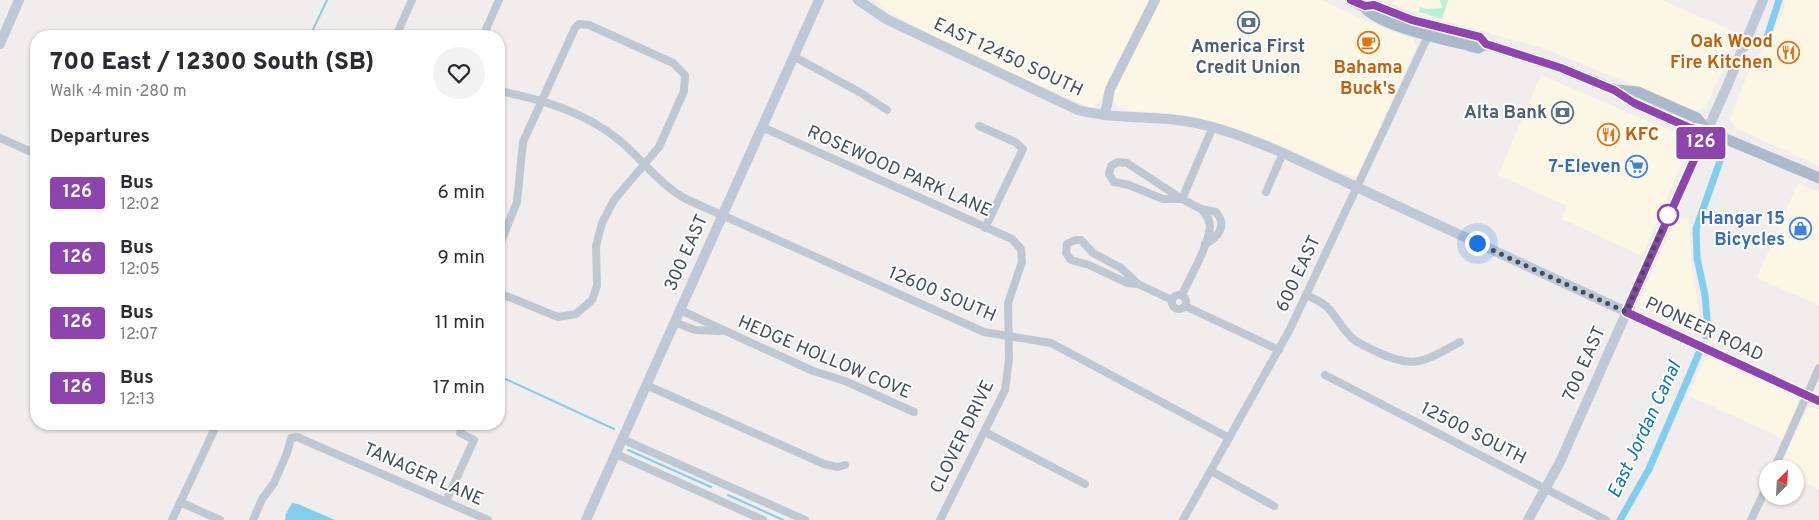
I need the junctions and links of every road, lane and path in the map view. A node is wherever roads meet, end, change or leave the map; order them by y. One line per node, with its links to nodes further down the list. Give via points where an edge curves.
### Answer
1 (19, 0): 13 (street)
2 (412, 0): 10 (street)
3 (499, 0): 11 (street)
4 (819, 0): 15 (street, 300 EAST)
5 (858, 0): 19 (street, EAST 12450 SOUTH, via 886,19 1078,110)
6 (1155, 0): 19 (street, via 1110,89)
7 (1351, 0): 9 (main road)
8 (1763, 0): 23 (street, 700 EAST)
9 (1365, 6): 12 (main road, via 1370,14); 14 (main road, via 1374,5 1412,20 1480,37)
10 (399, 30)
11 (486, 30)
12 (1429, 34): 14 (main road, via 1478,48); 29 (street, 600 EAST)
13 (0, 44)
14 (1486, 44): 23 (main road, via 1561,68 1614,90 1638,92 1697,118)
15 (793, 56): 18 (street); 21 (street, 300 EAST)
16 (505, 92): 17 (street, 12600 SOUTH)
17 (541, 100): 27 (street, 12600 SOUTH, via 606,131); 27 (street, via 572,32 579,24 589,25 673,63 685,75 684,91 656,151); 35 (street, via 523,142 517,202)
18 (887, 110)
19 (1105, 115): 22 (street, EAST 12450 SOUTH, via 1186,121)
20 (979, 126): 34 (street, via 1023,149)
21 (762, 127): 33 (street, 300 EAST); 34 (street, ROSEWOOD PARK LANE)
22 (1212, 128): 26 (street, EAST 12450 SOUTH); 31 (street)
23 (1707, 131): 28 (main road); 45 (street, 700 EAST)
24 (0, 138): 25 (street)
25 (30, 151)
26 (1283, 153): 29 (street, PIONEER ROAD); 30 (street)
27 (645, 164): 33 (street, 12600 SOUTH, via 680,196); 40 (street, via 614,200 602,222 596,246 595,293 582,310 570,317 553,316)
28 (1819, 178)
29 (1358, 188): 39 (street, 600 EAST); 45 (street, PIONEER ROAD)
30 (1266, 192)
31 (1182, 199): 31 (street, via 1163,199 1114,182 1109,174 1111,166 1118,162 1126,163); 32 (street)
32 (1200, 208): 36 (street, via 1210,224); 36 (street, via 1214,210 1222,224 1219,234)
33 (722, 215): 44 (street, 300 EAST); 48 (street, 12600 SOUTH, via 984,332)
34 (986, 228): 37 (street, ROSEWOOD PARK LANE, via 1016,242)
35 (505, 232)
36 (1205, 244): 41 (street)
37 (1021, 249): 48 (street, CLOVER DRIVE, via 1022,262 1008,303)
38 (1138, 284): 38 (street, via 1127,283 1071,260 1066,253 1067,244 1081,240 1093,253 1121,268); 42 (street)
39 (1306, 295): 49 (street, via 1328,305 1358,342 1397,361 1424,361); 50 (street, 600 EAST)
40 (505, 296)
41 (1182, 296): 42 (street, via 1177,295); 43 (street)
42 (1172, 300): 43 (street, via 1175,309 1181,310)
43 (1185, 306): 50 (street)
44 (680, 310): 46 (street, 300 EAST); 47 (street, HEDGE HOLLOW COVE)
45 (1626, 312): 54 (street, PIONEER ROAD); 67 (street, 700 EAST)
46 (674, 322): 47 (street, HEDGE HOLLOW COVE, via 695,330); 53 (street, 300 EAST)
47 (722, 331): 56 (street, HEDGE HOLLOW COVE)
48 (1008, 337): 59 (street, CLOVER DRIVE, via 1007,380); 60 (street, 12600 SOUTH, via 1036,339 1058,346)
49 (1460, 342)
50 (1278, 350): 60 (street, 600 EAST)
51 (1819, 368): 54 (street)
52 (1325, 375): 67 (street, 12500 SOUTH)
53 (646, 384): 61 (street, 300 EAST); 64 (street, via 824,464)
54 (1808, 395): 55 (street, PIONEER ROAD); 63 (street)
55 (1819, 401)
56 (914, 412)
57 (213, 430): 69 (street)
58 (461, 430): 68 (street, via 460,434 474,440)
59 (985, 432): 66 (street); 79 (street, CLOVER DRIVE)
60 (1229, 438): 65 (street, 600 EAST)
61 (622, 439): 62 (street, 300 EAST); 78 (street)
62 (616, 454): 76 (street, 300 EAST); 77 (street)
63 (1778, 460)
64 (845, 465)
65 (1211, 470): 71 (street); 80 (street, 600 EAST)
66 (1085, 484)
67 (1547, 488): 81 (street, 700 EAST); 82 (street, 12500 SOUTH)
68 (446, 501): 74 (street, TANAGER LANE, via 305,438 291,438 274,483); 75 (street, TANAGER LANE)
69 (180, 502): 72 (street); 73 (street)
70 (1759, 503): 83 (street)
71 (1274, 506)
72 (172, 520)
73 (220, 520)
74 (253, 520)
75 (488, 520)
76 (586, 520)
77 (763, 520)
78 (805, 520)
79 (940, 520)
80 (1183, 520)
81 (1528, 520)
82 (1606, 520)
83 (1751, 520)

